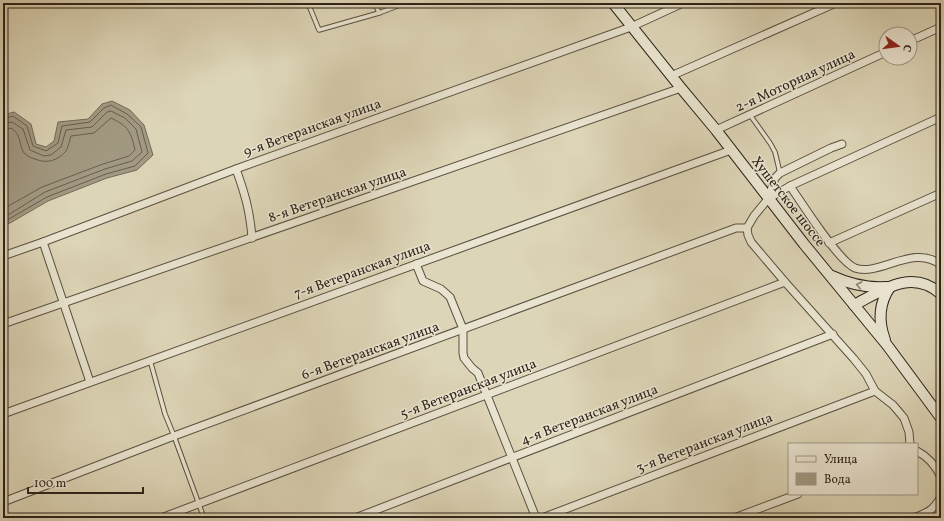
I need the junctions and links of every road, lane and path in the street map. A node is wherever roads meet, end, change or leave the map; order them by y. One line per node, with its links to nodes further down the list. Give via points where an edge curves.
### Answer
1 (308, 3): 7 (lane, via 319,30)
2 (375, 3): 7 (lane)
3 (405, 3): 7 (lane)
4 (613, 3): 8 (main road, Хушетское шоссе)
5 (683, 3): 8 (street, 9-я Ветеранская улица)
6 (836, 3): 12 (street)
7 (379, 13)
8 (631, 26): 12 (main road, Хушетское шоссе); 19 (street, 9-я Ветеранская улица)
9 (941, 27): 10 (street)
10 (918, 37)
11 (878, 56): 14 (street, 2-я Моторная улица)
12 (671, 76): 13 (main road, Хушетское шоссе)
13 (680, 88): 16 (main road, Хушетское шоссе); 25 (street, 8-я Ветеранская улица)
14 (750, 115): 16 (street, 2-я Моторная улица); 20 (lane, via 775,152)
15 (941, 117): 21 (street)
16 (716, 130): 18 (main road, Хушетское шоссе)
17 (842, 144): 20 (street)
18 (731, 150): 23 (main road, Хушетское шоссе); 29 (street, 7-я Ветеранская улица)
19 (236, 169): 25 (street, via 250,216); 26 (street, 9-я Ветеранская улица)
20 (780, 173): 23 (street, via 775,178)
21 (790, 186): 23 (street); 27 (street)
22 (941, 193): 27 (street)
23 (768, 199): 24 (street); 31 (main road, Хушетское шоссе)
24 (748, 228): 32 (street, via 751,242); 38 (street, 6-я Ветеранская улица, via 736,228)
25 (252, 238): 35 (street, 8-я Ветеранская улица)
26 (43, 242): 28 (street, 9-я Ветеранская улица); 35 (street)
27 (829, 243): 30 (street, via 854,268 866,269 919,257)
28 (3, 256)
29 (416, 264): 38 (street, via 423,281 441,289 450,297); 41 (street, 7-я Ветеранская улица)
30 (940, 264)
31 (830, 275): 33 (main road, one-way to 31, via 862,286); 36 (main road, Хушетское шоссе)
32 (785, 282): 39 (street); 44 (street, 5-я Ветеранская улица)
33 (890, 287): 34 (main road, via 921,282); 36 (main road); 40 (main road, via 882,303 880,315)
34 (941, 294)
35 (63, 304): 37 (street, 8-я Ветеранская улица); 42 (street)
36 (854, 305): 40 (main road, Хушетское шоссе)
37 (3, 324)
38 (463, 329): 44 (street, via 464,358 478,373); 47 (street, 6-я Ветеранская улица)
39 (833, 334): 43 (street, via 866,374); 50 (street, 4-я Ветеранская улица)
40 (887, 346): 46 (main road, Хушетское шоссе)
41 (150, 360): 42 (street, 7-я Ветеранская улица); 47 (lane)
42 (90, 382): 45 (street, 7-я Ветеранская улица)
43 (875, 391): 48 (street, via 893,405 904,418); 60 (street, 3-я Ветеранская улица)
44 (486, 395): 50 (street); 55 (street, 5-я Ветеранская улица)
45 (3, 414)
46 (941, 418)
47 (174, 436): 54 (street, 6-я Ветеранская улица); 55 (lane)
48 (910, 443)
49 (918, 452): 51 (street, via 930,460)
50 (511, 458): 58 (street, 4-я Ветеранская улица); 59 (street)
51 (941, 477)
52 (795, 495): 61 (street)
53 (941, 497): 62 (street, via 936,506)
54 (3, 502)
55 (199, 504): 56 (street, 5-я Ветеранская улица); 57 (lane)
56 (161, 518)
57 (204, 518)
58 (355, 518)
59 (536, 518)
60 (542, 518)
61 (734, 518)
62 (914, 518)

